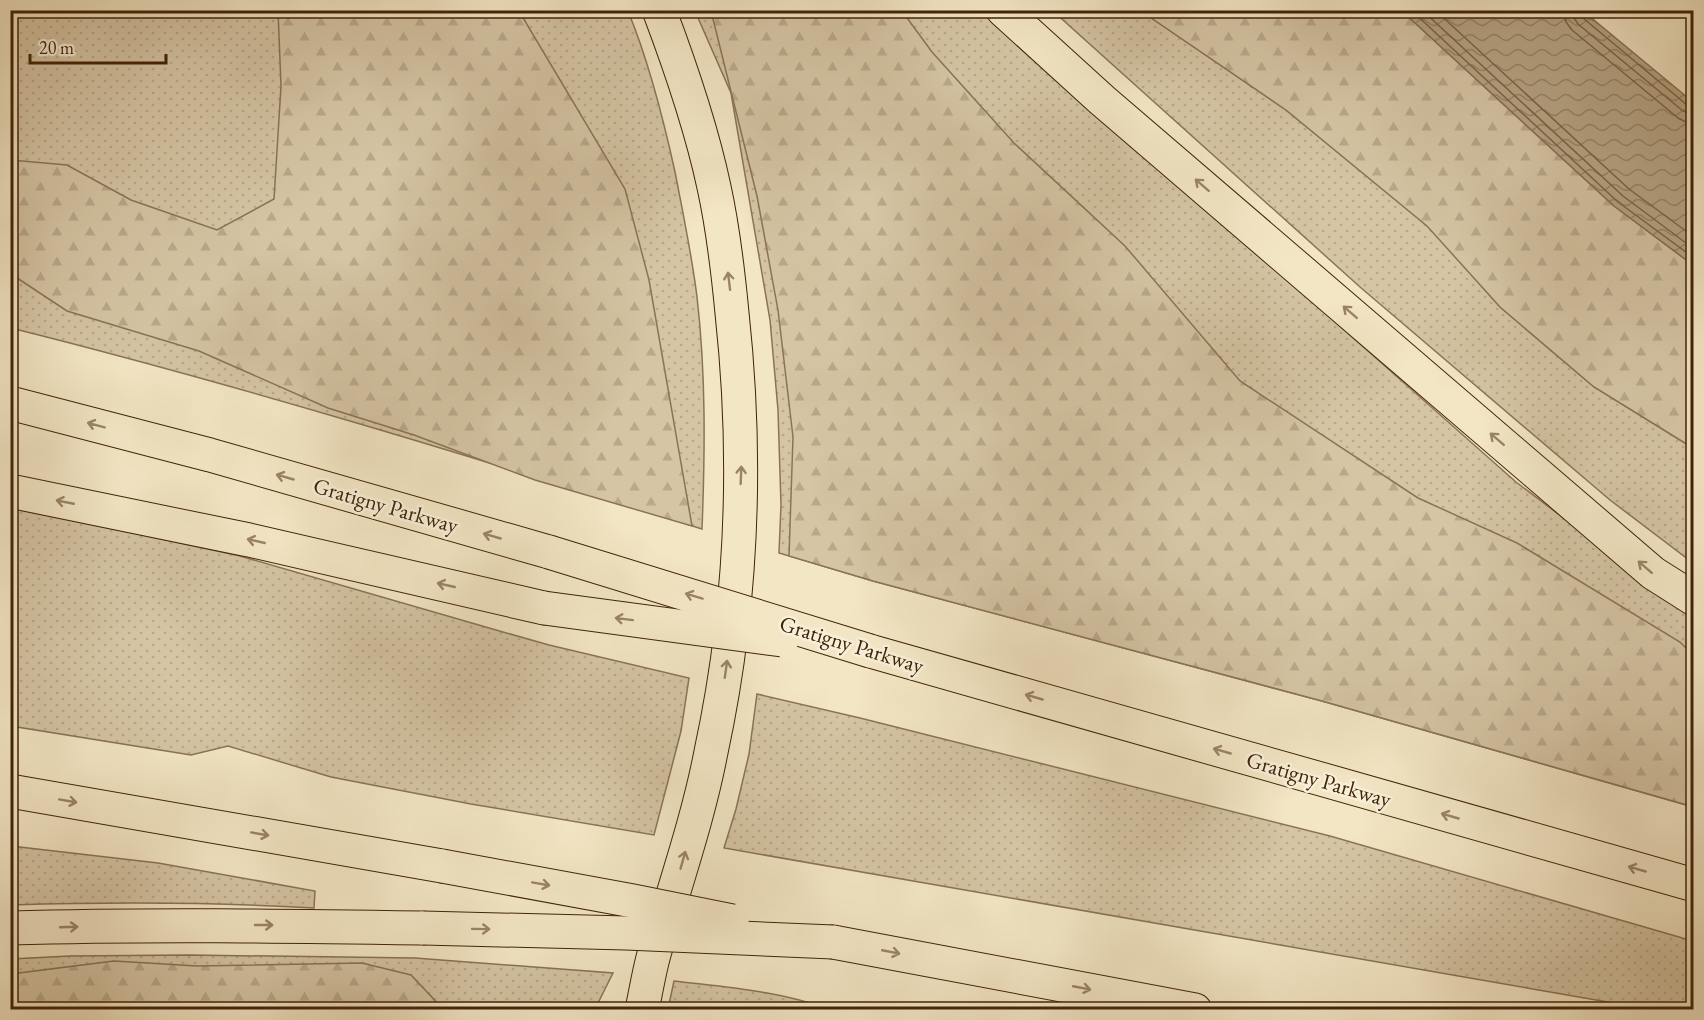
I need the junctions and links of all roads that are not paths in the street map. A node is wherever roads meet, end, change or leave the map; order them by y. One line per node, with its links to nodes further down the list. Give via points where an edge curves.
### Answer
1 (659, 10): 11 (highway, one-way to 1, via 695,817 722,696 735,596 742,467 738,370 714,187 697,118)
2 (1003, 10): 5 (highway, one-way to 2, via 1653,573)
3 (10, 403): 6 (highway, Gratigny Parkway, one-way to 3, bridge, via 549,552 210,455)
4 (10, 491): 6 (highway, one-way to 4, bridge, via 543,608 249,540)
5 (1694, 599)
6 (870, 651): 8 (highway, Gratigny Parkway, one-way to 6)
7 (10, 791): 10 (highway, one-way to 10, bridge, via 633,901)
8 (1694, 885)
9 (10, 928): 10 (highway, one-way to 10, bridge, via 251,925)
10 (833, 942): 14 (highway, one-way to 14)
11 (654, 956): 12 (highway); 13 (highway)
12 (629, 1010)
13 (642, 1010)
14 (1195, 1010)

